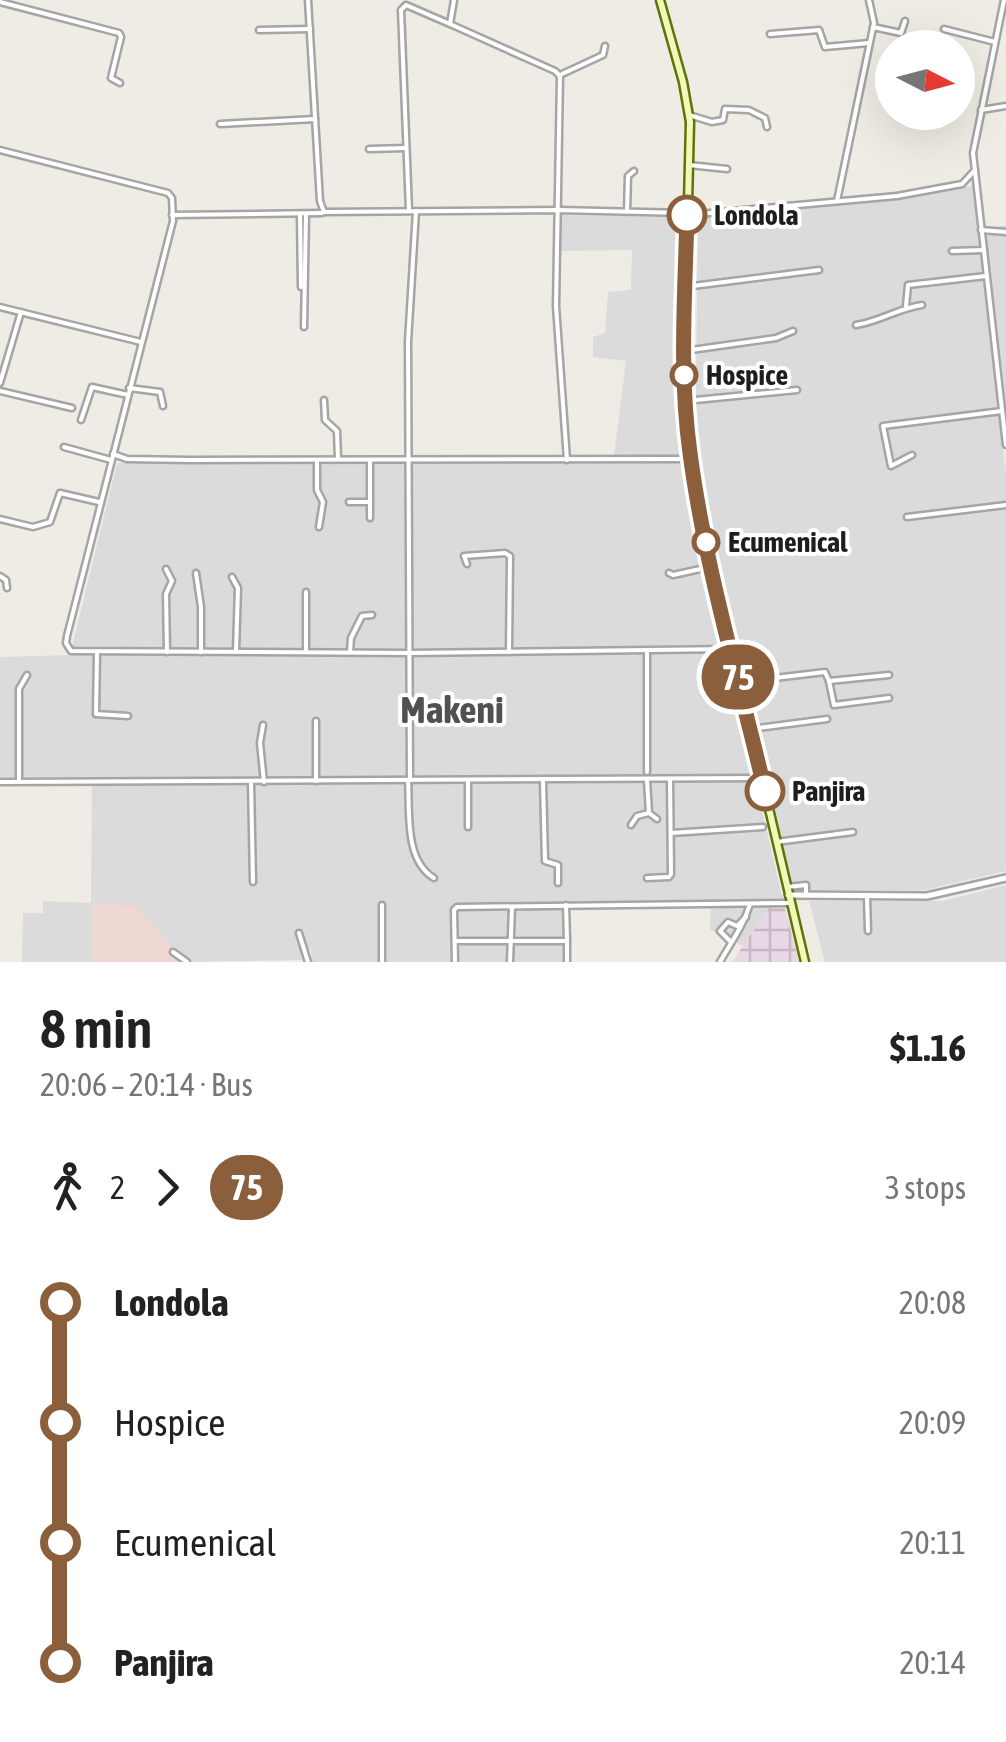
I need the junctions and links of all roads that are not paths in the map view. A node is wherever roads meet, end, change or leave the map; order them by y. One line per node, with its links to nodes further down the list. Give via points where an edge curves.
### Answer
1 (308, 0): 10 (street)
2 (454, 0): 8 (street)
3 (660, 0): 21 (main road)
4 (869, 0): 9 (street)
5 (1004, 0): 14 (street)
6 (0, 2): 18 (street, via 118,33 111,78)
7 (905, 21): 9 (street, via 901,32)
8 (450, 24): 17 (street); 25 (street, via 414,6 400,10)
9 (873, 27): 15 (street)
10 (310, 29): 12 (street); 22 (street)
11 (944, 29): 14 (street)
12 (259, 30)
13 (770, 34): 15 (street, via 818,30 824,46)
14 (995, 42): 20 (street)
15 (869, 43): 34 (street)
16 (605, 46): 17 (street, via 603,55)
17 (560, 74): 37 (street)
18 (120, 84)
19 (1006, 106): 20 (street)
20 (980, 110): 30 (street)
21 (689, 115): 24 (street, via 718,122 725,109 749,110 765,118); 28 (main road)
22 (315, 118): 23 (street); 38 (street)
23 (220, 124)
24 (766, 128)
25 (406, 148): 26 (street); 35 (street)
26 (370, 149)
27 (0, 150): 42 (street, via 169,194)
28 (689, 165): 29 (street); 41 (main road)
29 (727, 169)
30 (975, 170): 32 (street); 33 (street)
31 (634, 171): 39 (street, via 628,176)
32 (962, 184): 33 (street); 34 (street)
33 (977, 191): 43 (street)
34 (836, 201): 41 (street)
35 (409, 210): 36 (street); 38 (street)
36 (416, 210): 37 (street); 80 (street)
37 (558, 210): 39 (street); 77 (street, via 556,306)
38 (324, 212): 40 (street)
39 (627, 212): 41 (street)
40 (303, 214): 42 (street); 49 (street); 56 (street)
41 (687, 214): 50 (main road)
42 (172, 215): 58 (street)
43 (982, 230): 44 (street); 45 (street)
44 (1006, 232)
45 (984, 250): 46 (street); 48 (street)
46 (952, 252)
47 (819, 270): 50 (street)
48 (988, 276): 52 (street, via 908,285); 61 (street)
49 (301, 286)
50 (685, 287): 59 (main road)
51 (922, 305): 52 (street)
52 (906, 306): 55 (street)
53 (0, 307): 54 (street)
54 (20, 312): 58 (street); 62 (street)
55 (856, 325)
56 (304, 326)
57 (793, 331): 59 (street)
58 (141, 342): 65 (street)
59 (684, 351): 67 (main road)
60 (1006, 351): 61 (street)
61 (995, 353): 70 (street)
62 (0, 382)
63 (797, 390): 67 (street)
64 (0, 391): 69 (street)
65 (128, 391): 68 (street, via 160,392); 71 (street, via 92,387); 75 (street)
66 (324, 400): 76 (street, via 325,420 336,429)
67 (685, 401): 78 (main road)
68 (163, 406)
69 (72, 408)
70 (1002, 411): 72 (street); 74 (street, via 883,426 891,466)
71 (81, 420)
72 (1006, 445)
73 (64, 447): 75 (street)
74 (912, 455)
75 (112, 457): 79 (street); 82 (street)
76 (338, 460): 79 (street); 81 (street)
77 (567, 460): 78 (street); 80 (street)
78 (691, 460): 90 (main road)
79 (317, 461): 89 (street)
80 (409, 461): 81 (street); 109 (street)
81 (370, 462): 84 (street)
82 (99, 502): 87 (street, via 60,493 50,522 32,526); 101 (street, via 66,643 71,651)
83 (349, 502): 84 (street)
84 (370, 502): 88 (street)
85 (1006, 505): 86 (street)
86 (907, 517)
87 (0, 518)
88 (370, 518)
89 (319, 527)
90 (707, 544): 94 (street, via 705,568); 100 (main road)
91 (467, 564): 107 (street, via 464,556 510,556)
92 (166, 569): 102 (street, via 172,582 166,594)
93 (196, 573): 103 (street)
94 (669, 573)
95 (0, 576): 97 (street)
96 (232, 577): 104 (street, via 238,588)
97 (7, 588)
98 (306, 592): 105 (street)
99 (372, 615): 106 (street, via 357,621)
100 (732, 650): 108 (street); 113 (main road)
101 (97, 652): 102 (street); 115 (street, via 95,711)
102 (167, 652): 103 (street)
103 (201, 652): 104 (street)
104 (236, 652): 105 (street)
105 (306, 652): 106 (street)
106 (350, 652): 109 (street)
107 (510, 652): 108 (street); 109 (street)
108 (647, 652): 120 (street)
109 (410, 653): 123 (street)
110 (27, 675): 126 (street, via 19,689)
111 (889, 675): 112 (street)
112 (829, 681): 113 (street, via 824,672); 114 (street, via 834,705)
113 (739, 683): 119 (main road)
114 (890, 698)
115 (128, 716)
116 (827, 719): 119 (street)
117 (316, 721): 127 (street)
118 (262, 724): 131 (street)
119 (750, 729): 121 (main road)
120 (647, 772)
121 (762, 778): 122 (street); 139 (main road)
122 (670, 779): 125 (street); 138 (street)
123 (409, 780): 124 (street); 127 (street); 140 (street, via 418,863)
124 (468, 780): 128 (street); 135 (street)
125 (647, 780): 128 (street); 132 (street)
126 (18, 781): 129 (street); 130 (street)
127 (316, 781): 131 (street)
128 (543, 781): 144 (street, via 545,861 558,866)
129 (0, 782)
130 (252, 782): 131 (street); 143 (street)
131 (264, 782)
132 (650, 813): 133 (street); 134 (street)
133 (657, 820)
134 (631, 825)
135 (468, 827)
136 (763, 827): 138 (street)
137 (853, 832): 139 (street)
138 (671, 833): 141 (street, via 670,876)
139 (776, 842): 145 (main road)
140 (434, 878)
141 (646, 878)
142 (1006, 878): 146 (street, via 927,896)
143 (252, 882)
144 (558, 882)
145 (788, 895): 146 (street); 147 (street); 166 (main road)
146 (867, 897): 152 (street)
147 (750, 904): 149 (street); 151 (street)
148 (382, 905): 161 (street)
149 (566, 905): 150 (street); 154 (street)
150 (512, 906): 156 (street, via 457,907); 157 (street)
151 (747, 915): 155 (street); 155 (street, via 720,931)
152 (868, 931)
153 (299, 933): 160 (street)
154 (567, 941): 157 (street); 164 (street)
155 (730, 941): 165 (street)
156 (454, 942): 157 (street); 162 (street)
157 (510, 942): 163 (street)
158 (174, 952): 159 (street)
159 (187, 962)
160 (308, 962)
161 (382, 962)
162 (455, 962)
163 (510, 962)
164 (567, 962)
165 (720, 962)
166 (804, 962)

